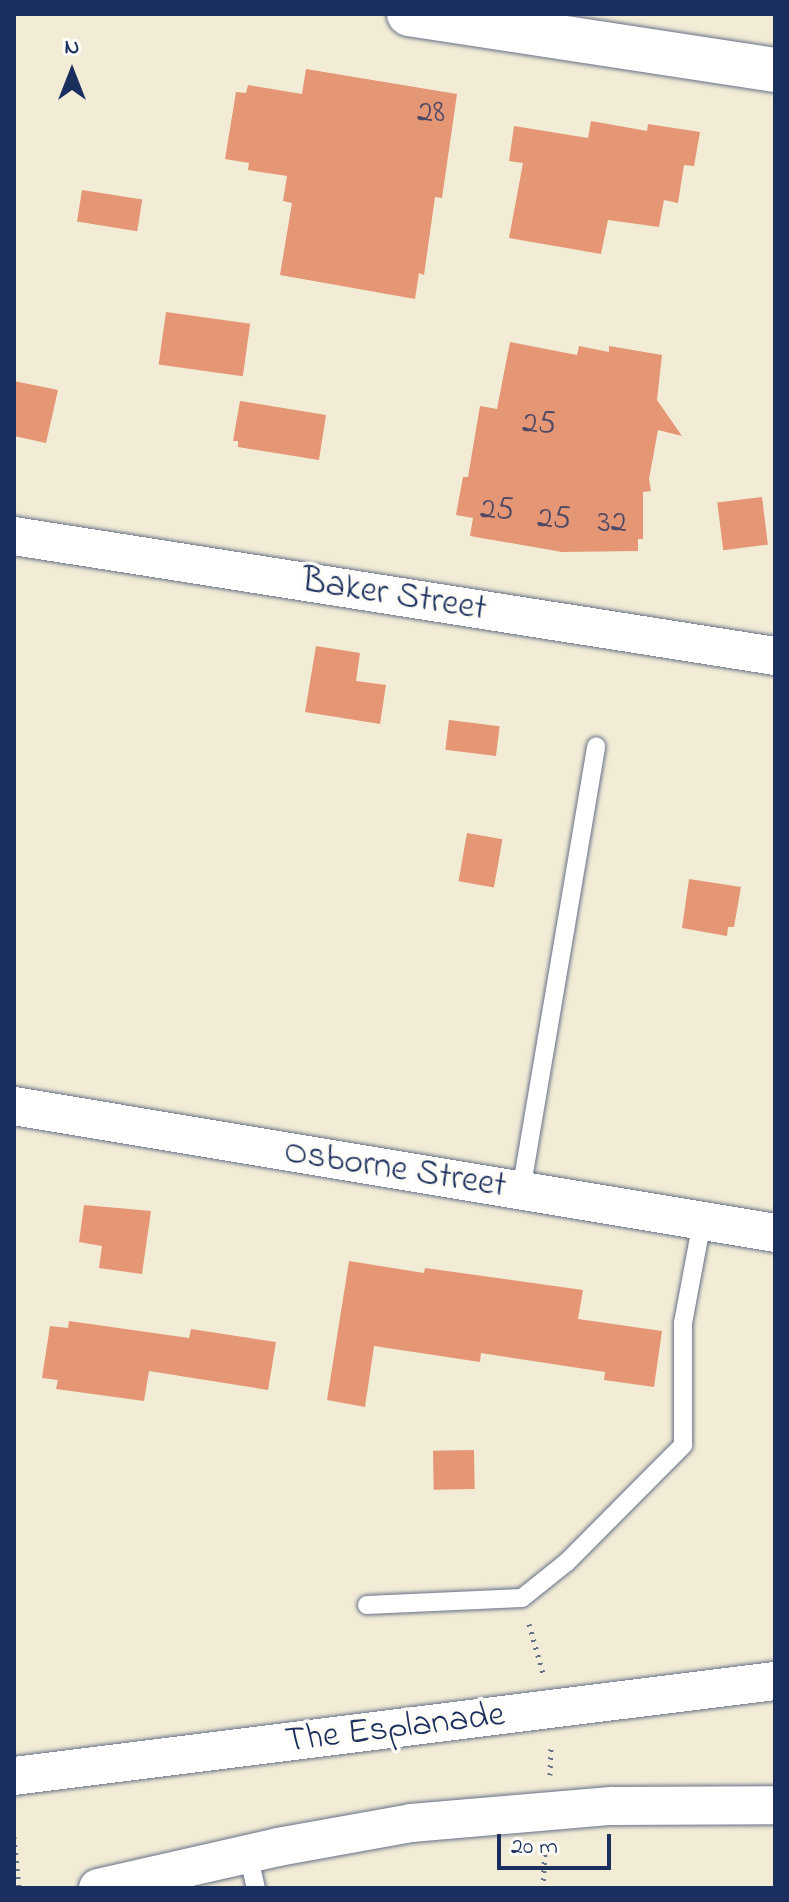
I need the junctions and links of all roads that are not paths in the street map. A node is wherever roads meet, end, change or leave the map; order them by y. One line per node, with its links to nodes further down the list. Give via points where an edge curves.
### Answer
1 (409, 14): 2 (main road)
2 (775, 70)
3 (14, 536): 4 (street, Baker Street)
4 (775, 656)
5 (596, 746): 7 (lane)
6 (14, 1106): 7 (street, Osborne Street)
7 (521, 1191): 8 (street, Osborne Street)
8 (702, 1221): 9 (street, Osborne Street); 10 (lane, via 683,1323 683,1445 567,1562 522,1598)
9 (775, 1233)
10 (367, 1605)
11 (775, 1681): 12 (street, The Esplanade)
12 (14, 1776)
13 (775, 1805): 14 (street, via 611,1806 411,1823)
14 (252, 1871): 15 (street)
15 (98, 1888)

